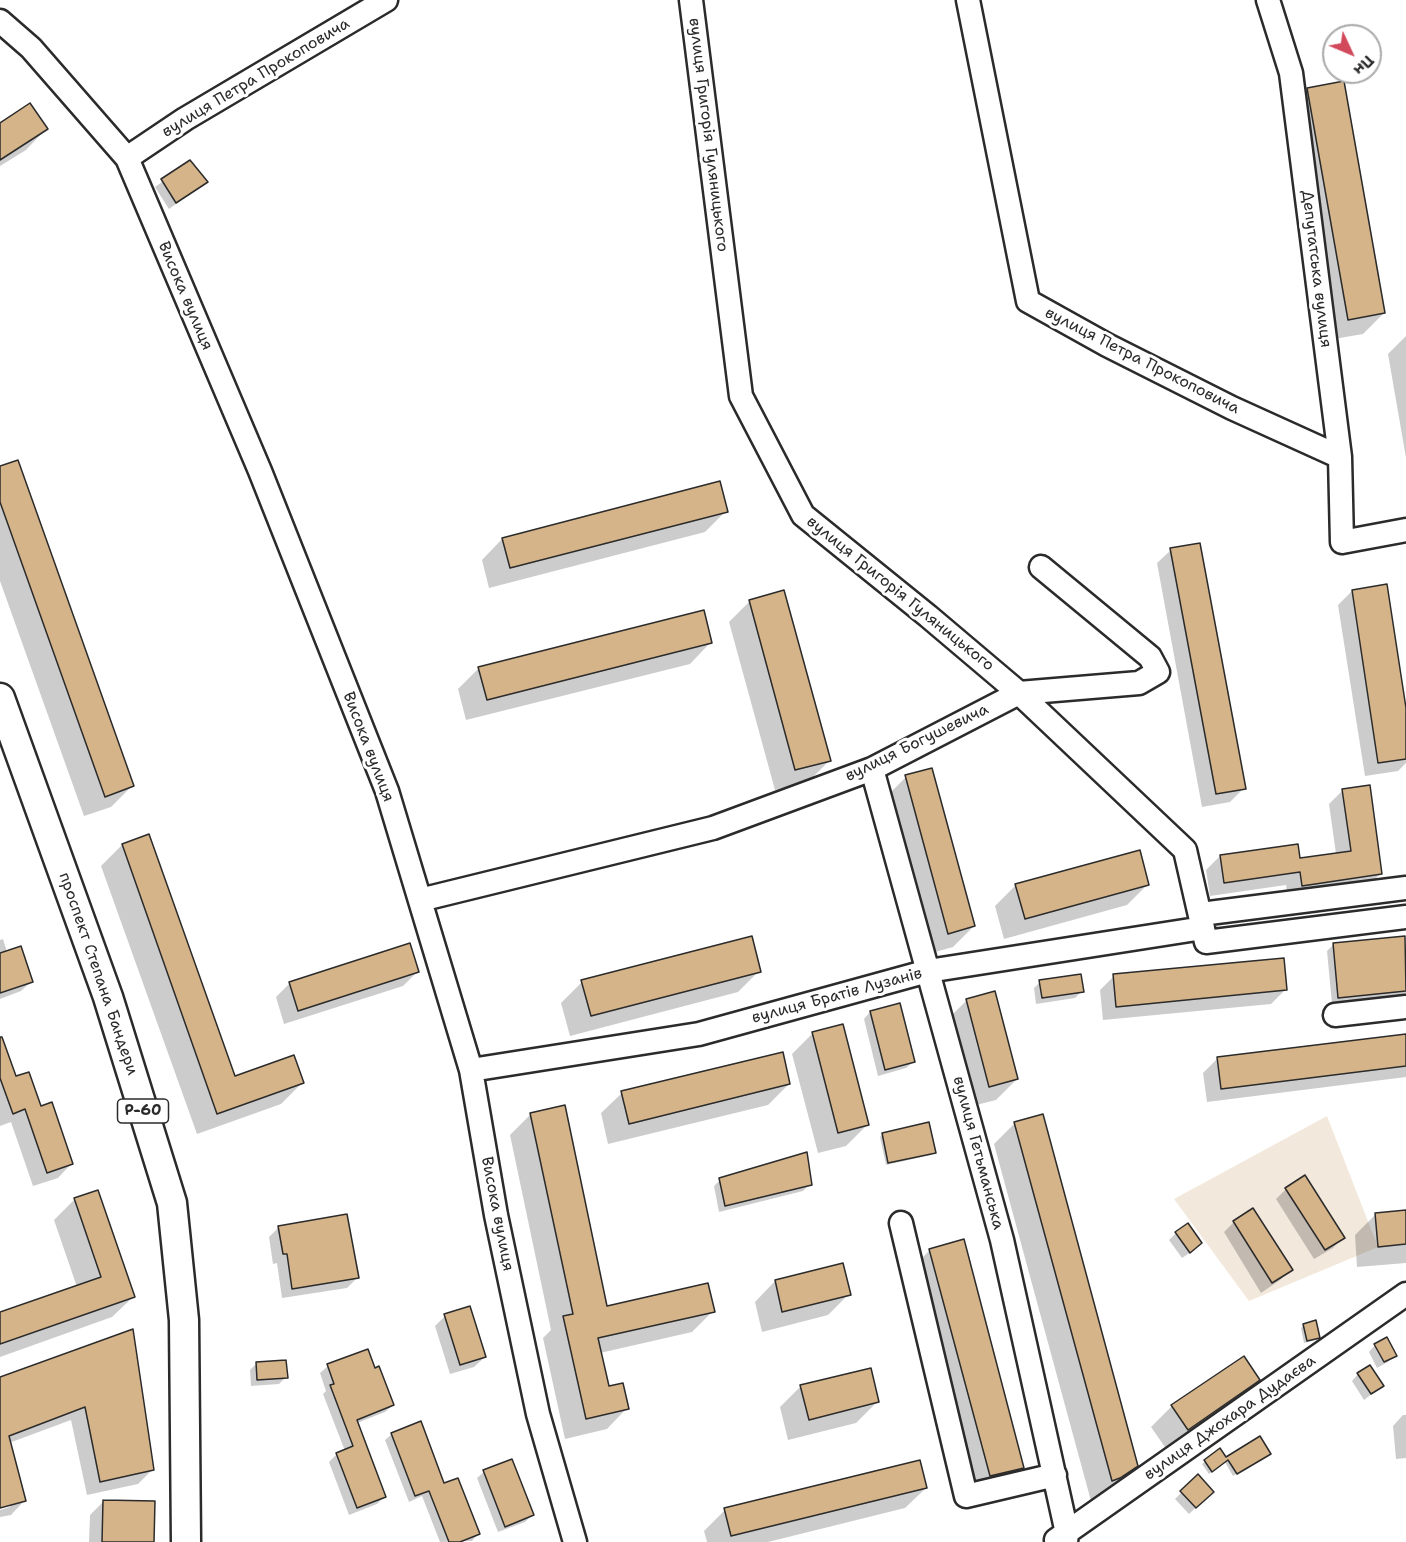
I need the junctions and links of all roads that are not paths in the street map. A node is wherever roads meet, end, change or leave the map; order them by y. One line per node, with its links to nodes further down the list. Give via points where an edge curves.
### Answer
1 (386, 0): 6 (street, вулиця Петра Прокоповича, via 185,119)
2 (690, 0): 10 (street, вулиця Григорія Гуляницького, via 741,396 803,515)
3 (968, 0): 7 (street, вулиця Петра Прокоповича, via 1028,301 1232,408)
4 (1269, 0): 7 (street, Депутатська вулиця, via 1291,73)
5 (0, 21): 6 (street, Висока вулиця, via 30,48)
6 (127, 158): 14 (street, Висока вулиця, via 260,471 374,758)
7 (1340, 457): 8 (street, Депутатська вулиця, via 1342,542)
8 (1406, 530)
9 (1041, 567): 10 (street, вулиця Богушевича, via 1150,657 1158,672 1139,683)
10 (1019, 693): 12 (street, вулиця Богушевича); 16 (street, вулиця Григорія Гуляницького, via 1185,850)
11 (0, 698): 25 (main road, проспект Степана Бандери / Р-60, via 108,997 172,1203 184,1320)
12 (872, 769): 14 (street, вулиця Богушевича, via 713,828); 17 (street, вулиця Гетьманська)
13 (1406, 888): 16 (street, вулиця Братів Лузанів)
14 (420, 900): 20 (street, Висока вулиця)
15 (1406, 917): 16 (street, вулиця Братів Лузанів)
16 (1203, 928): 17 (street, вулиця Братів Лузанів)
17 (928, 971): 20 (street, вулиця Братів Лузанів, via 699,1034); 23 (street, вулиця Гетьманська, via 1002,1240)
18 (1406, 1006): 19 (street)
19 (1335, 1015)
20 (471, 1070): 26 (street, Висока вулиця, via 496,1215 538,1414)
21 (901, 1223): 23 (street, via 966,1496)
22 (1406, 1294): 24 (street, вулиця Джохара Дудаєва)
23 (1055, 1475): 24 (street, вулиця Гетьманська)
24 (1062, 1539)
25 (186, 1542)
26 (575, 1542)

